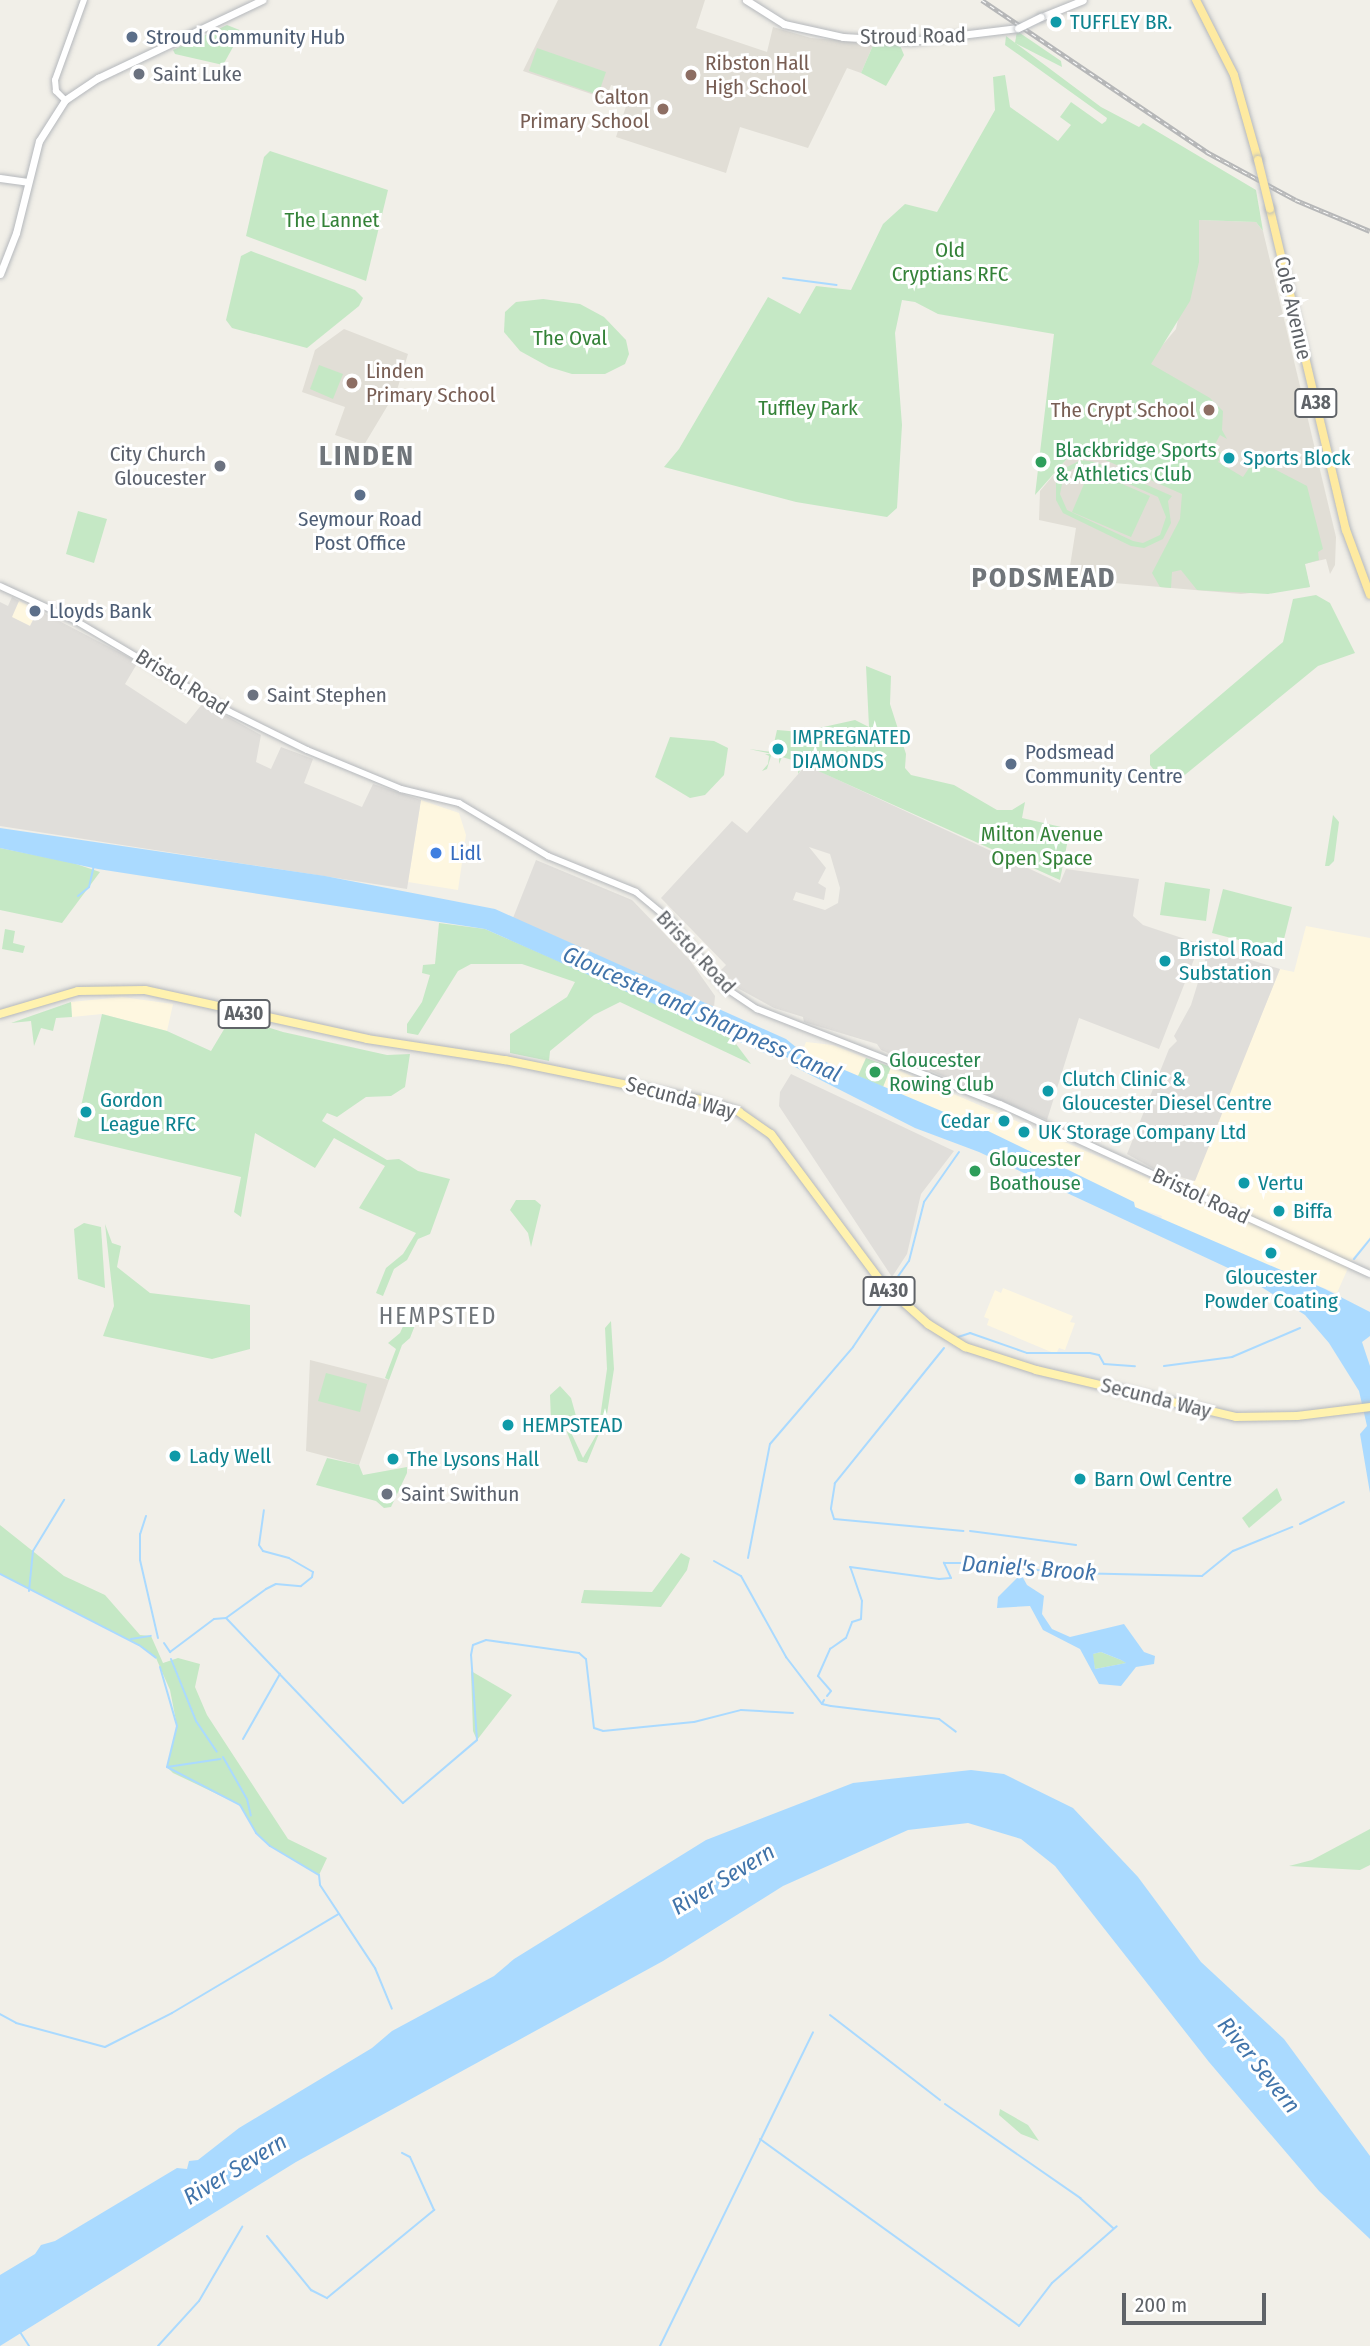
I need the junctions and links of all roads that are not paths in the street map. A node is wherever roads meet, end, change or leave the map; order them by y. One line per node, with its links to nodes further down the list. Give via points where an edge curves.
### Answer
1 (83, 0): 6 (street, via 55,80 56,91)
2 (262, 0): 6 (main road, via 98,78)
3 (746, 0): 4 (main road, Stroud Road, bridge, via 778,22 843,37 911,41 1018,28)
4 (1083, 0)
5 (1196, 0): 11 (highway, Cole Avenue / A38, bridge, via 1234,75 1264,181 1346,530)
6 (65, 100): 8 (main road, via 44,128)
7 (0, 178): 8 (main road)
8 (28, 182): 9 (main road)
9 (0, 274)
10 (0, 586): 13 (street, Bristol Road, via 83,624 228,711 307,750 401,789 459,803 535,850 626,887 671,921 724,987 757,1009 991,1101)
11 (1370, 595)
12 (0, 1014): 14 (main road, Secunda Way / A430, via 78,991 145,990 354,1037 518,1062 706,1101 739,1112 771,1134 876,1277 909,1309 965,1347 1036,1370 1236,1417)
13 (1370, 1274)
14 (1370, 1407)

